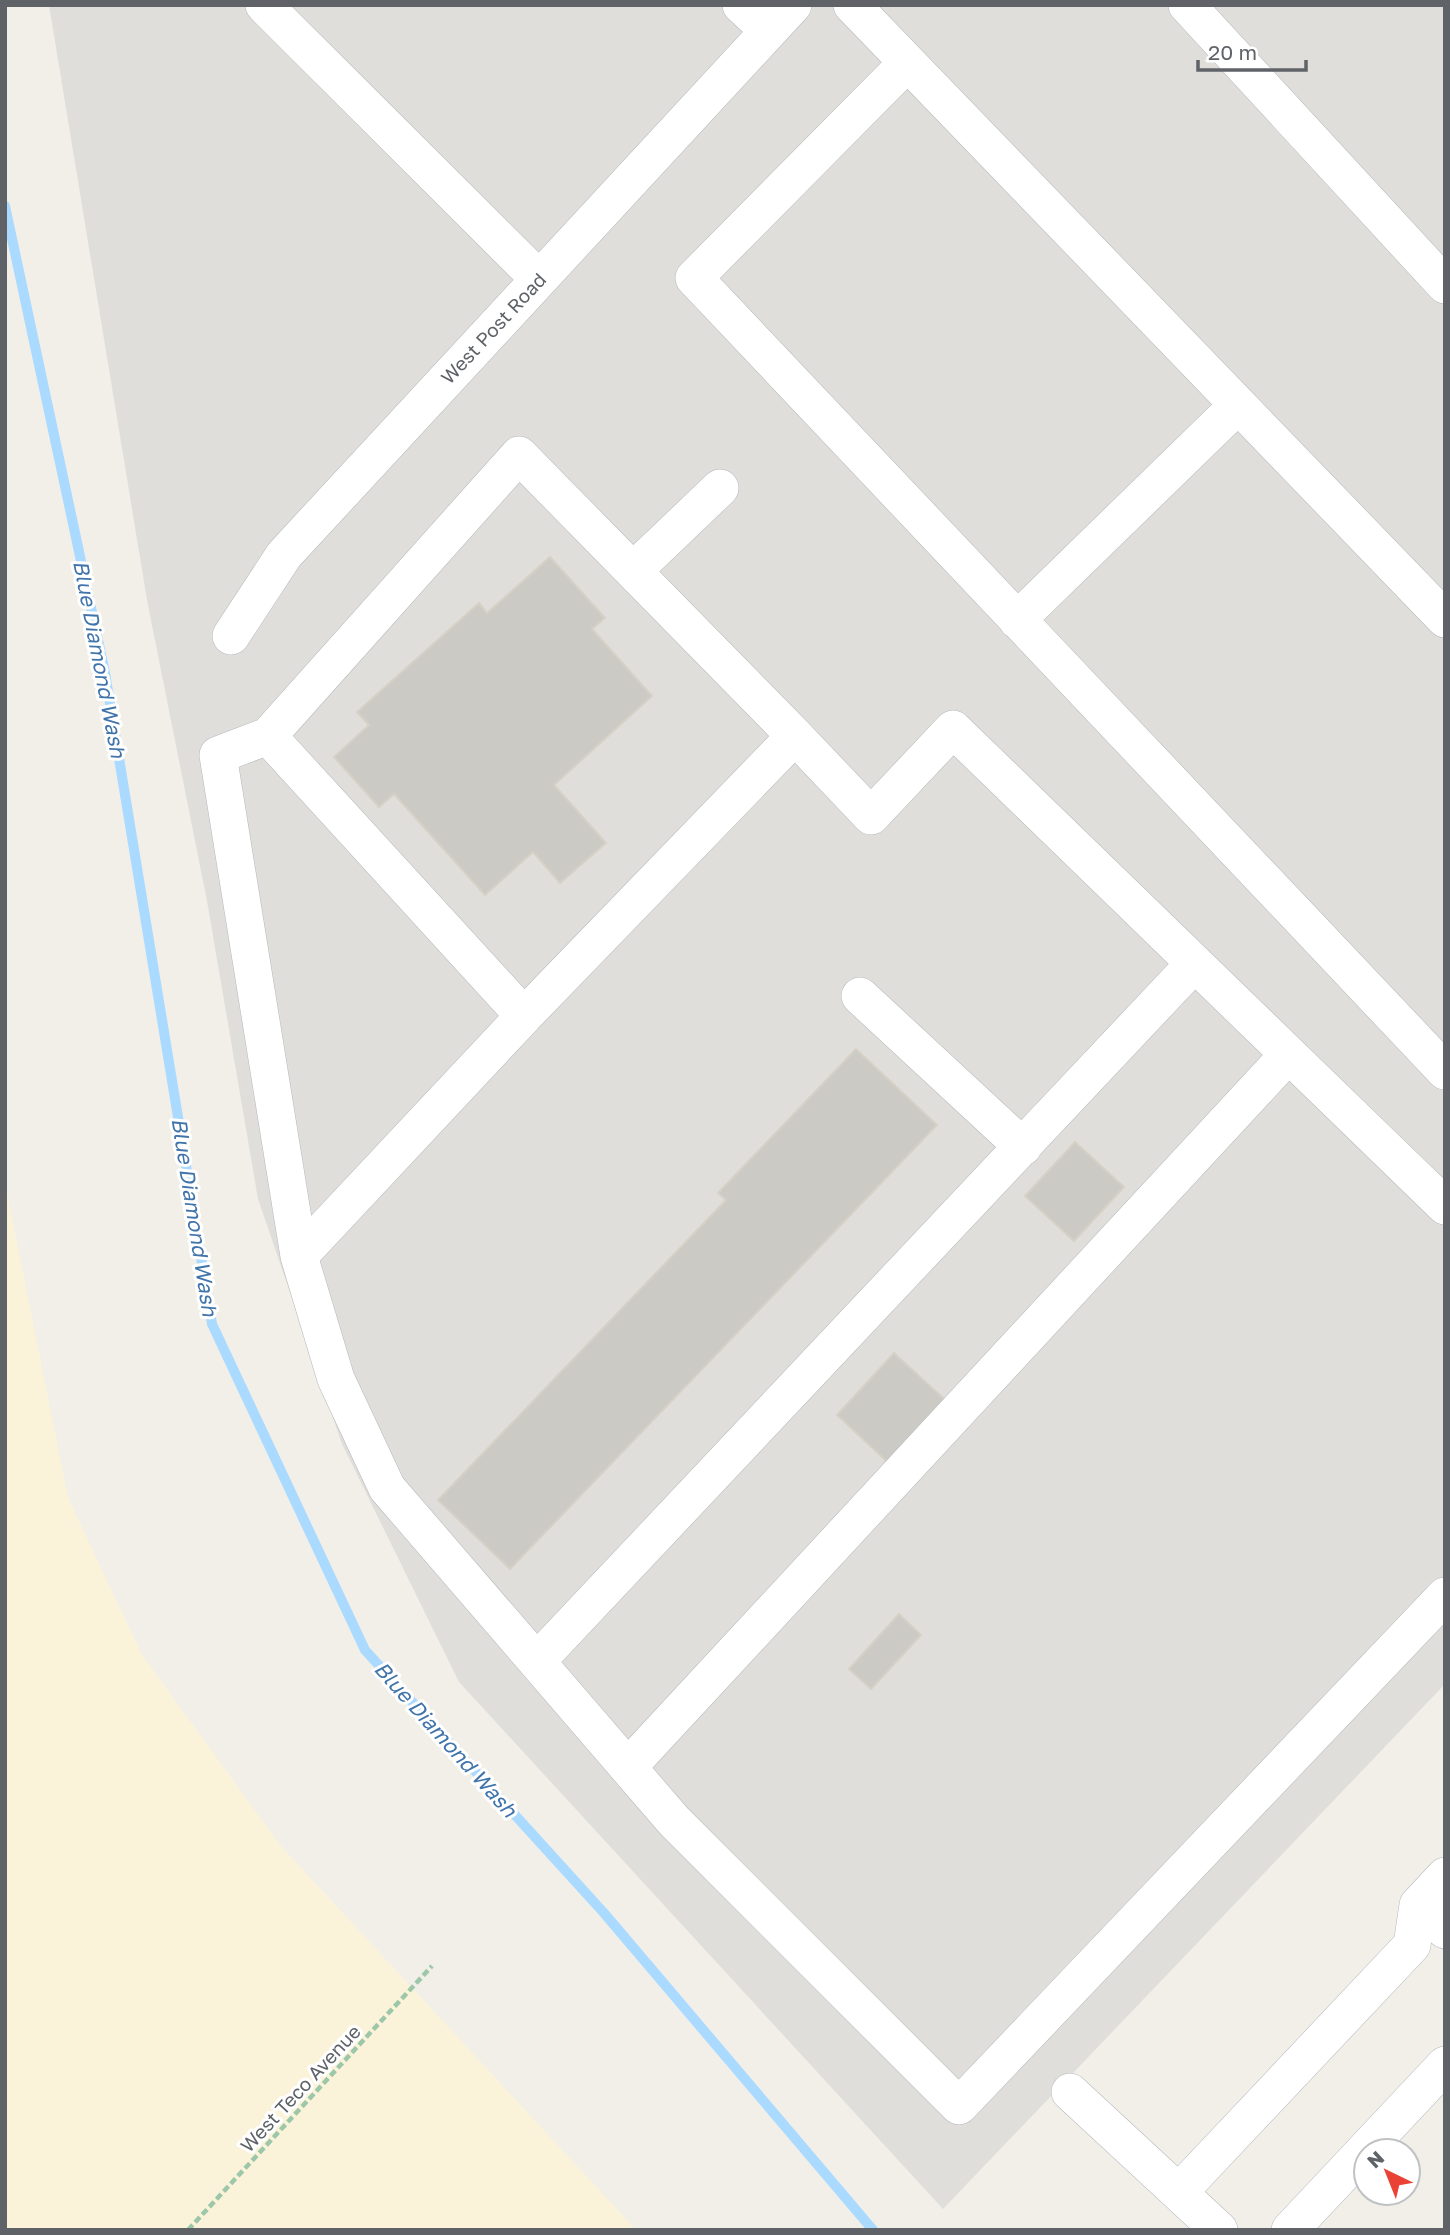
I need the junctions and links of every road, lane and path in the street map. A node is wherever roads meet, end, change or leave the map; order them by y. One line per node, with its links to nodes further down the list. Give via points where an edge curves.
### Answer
1 (264, 5): 7 (street)
2 (741, 5): 5 (street, West Post Road)
3 (852, 5): 6 (street)
4 (1187, 5): 8 (street)
5 (781, 18): 7 (street, West Post Road)
6 (907, 62): 9 (street); 12 (street, via 694,278)
7 (539, 279): 14 (street, West Post Road, via 284,555)
8 (1445, 285)
9 (1238, 405): 12 (street); 13 (street)
10 (720, 488): 11 (street)
11 (633, 571): 15 (street, via 519,455); 16 (street)
12 (1017, 620): 21 (street)
13 (1445, 620)
14 (231, 636)
15 (268, 736): 19 (street); 24 (street, via 218,755)
16 (795, 736): 17 (street, via 871,816 953,729); 19 (street)
17 (1194, 964): 20 (street); 22 (street)
18 (860, 996): 22 (street)
19 (524, 1016): 24 (street)
20 (1288, 1055): 23 (street); 27 (street)
21 (1445, 1071)
22 (1023, 1147): 26 (street)
23 (1445, 1206)
24 (299, 1255): 26 (street, via 336,1378 387,1488)
25 (1445, 1596): 27 (street, via 960,2106 674,1821)
26 (537, 1661): 27 (street)
27 (628, 1767)
28 (1445, 1876): 29 (street)
29 (1418, 1905): 30 (street); 34 (street, via 1412,1945)
30 (1445, 1930)
31 (432, 1966): 35 (path, West Teco Avenue)
32 (1445, 2065): 37 (street)
33 (1070, 2092): 34 (street)
34 (1179, 2192): 36 (street)
35 (187, 2230)
36 (1219, 2230)
37 (1290, 2230)

